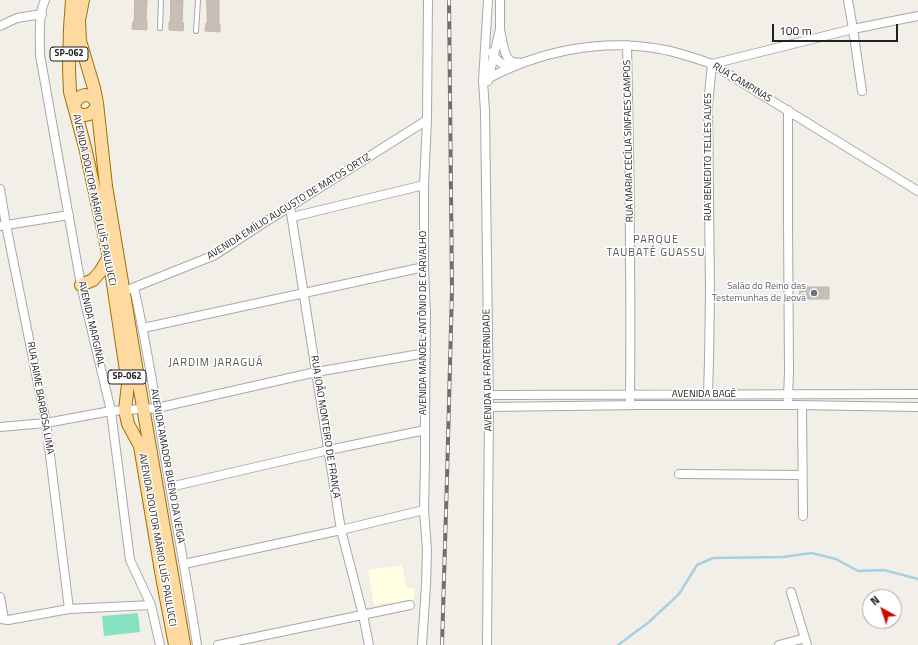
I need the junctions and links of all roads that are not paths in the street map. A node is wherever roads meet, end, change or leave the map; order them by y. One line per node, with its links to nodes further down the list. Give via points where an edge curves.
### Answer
1 (45, 0): 10 (street, AVENIDA MARGINAL)
2 (72, 0): 25 (main road, SP-062, via 69,69 70,92)
3 (83, 0): 24 (main road, SP-062, via 79,20 80,41)
4 (161, 0): 13 (lane)
5 (198, 0): 16 (lane)
6 (428, 0): 27 (street, AVENIDA MANOEL ANTÔNIO DE CARVALHO)
7 (500, 0): 14 (street, AVENIDA DA FRATERNIDADE)
8 (848, 0): 15 (street)
9 (488, 3): 18 (street); 22 (street, AVENIDA DA FRATERNIDADE)
10 (42, 14): 12 (street, via 17,18); 32 (street, AVENIDA MARGINAL, via 40,55)
11 (918, 16): 15 (street)
12 (0, 26)
13 (160, 28)
14 (500, 28): 18 (street, AVENIDA DA FRATERNIDADE); 19 (street, via 508,59 511,62)
15 (853, 29): 20 (street); 23 (street)
16 (196, 31)
17 (627, 45): 19 (street, RUA CAMPINAS, via 581,47); 20 (street, RUA CAMPINAS, via 659,49); 47 (street, RUA MARIA CECÍLIA SINFAES CAMPOS)
18 (493, 56): 21 (street); 22 (street, AVENIDA DA FRATERNIDADE)
19 (522, 63): 21 (street, RUA CAMPINAS)
20 (712, 64): 26 (street, RUA CAMPINAS); 43 (street, RUA BENEDITO TELLES ALVES, via 708,105)
21 (510, 68): 22 (street, RUA CAMPINAS)
22 (486, 79): 46 (street, AVENIDA DA FRATERNIDADE, via 484,95)
23 (862, 91)
24 (97, 103): 25 (main road, via 92,96 85,95 76,101); 38 (main road, AVENIDA DOUTOR MÁRIO LUÍS PAULUCCI / SP-062, via 106,186)
25 (75, 108): 35 (main road, AVENIDA DOUTOR MÁRIO LUÍS PAULUCCI / SP-062)
26 (788, 110): 30 (street, RUA CAMPINAS); 44 (street)
27 (427, 120): 28 (street, AVENIDA MANOEL ANTÔNIO DE CARVALHO); 31 (street, AVENIDA EMÍLIO AUGUSTO DE MATOS ORTIZ)
28 (424, 185): 33 (street); 36 (street, AVENIDA MANOEL ANTÔNIO DE CARVALHO)
29 (0, 189): 34 (street, RUA JAIME BARBOSA LIMA)
30 (918, 191)
31 (290, 206): 33 (street, RUA JOÃO MONTEIRO DE FRANÇA); 38 (street, AVENIDA EMÍLIO AUGUSTO DE MATOS ORTIZ, via 215,255)
32 (69, 215): 34 (street); 37 (street, AVENIDA MARGINAL)
33 (292, 217): 39 (street, RUA JOÃO MONTEIRO DE FRANÇA)
34 (3, 226): 57 (street, RUA JAIME BARBOSA LIMA)
35 (108, 257): 37 (main road, via 93,280); 54 (main road, AVENIDA DOUTOR MÁRIO LUÍS PAULUCCI / SP-062, via 128,384)
36 (424, 267): 39 (street); 41 (street, AVENIDA MANOEL ANTÔNIO DE CARVALHO)
37 (81, 285): 56 (street, AVENIDA MARGINAL)
38 (129, 289): 40 (street, AVENIDA AMADOR BUENO DA VEIGA); 55 (main road, AVENIDA DOUTOR MÁRIO LUÍS PAULUCCI / SP-062)
39 (304, 293): 40 (street); 42 (street, RUA JOÃO MONTEIRO DE FRANÇA)
40 (143, 328): 52 (street, AVENIDA AMADOR BUENO DA VEIGA)
41 (426, 353): 42 (street); 59 (street, AVENIDA MANOEL ANTÔNIO DE CARVALHO)
42 (316, 372): 52 (street); 60 (street, RUA JOÃO MONTEIRO DE FRANÇA)
43 (708, 394): 44 (street, AVENIDA BAGÉ); 47 (street, AVENIDA BAGÉ)
44 (789, 394): 45 (street, AVENIDA BAGÉ); 49 (street)
45 (918, 394)
46 (489, 395): 47 (street, AVENIDA BAGÉ); 51 (street, AVENIDA DA FRATERNIDADE)
47 (630, 395): 48 (street, RUA MARIA CECÍLIA SINFAES CAMPOS)
48 (630, 405): 49 (street, AVENIDA BAGÉ); 51 (street, AVENIDA BAGÉ)
49 (788, 406): 50 (street, AVENIDA BAGÉ)
50 (802, 406): 53 (street, AVENIDA BAGÉ); 62 (street)
51 (489, 407): 83 (street, AVENIDA DA FRATERNIDADE)
52 (157, 408): 55 (street); 63 (street, AVENIDA AMADOR BUENO DA VEIGA)
53 (918, 408)
54 (125, 410): 55 (street); 56 (street); 77 (main road, AVENIDA DOUTOR MÁRIO LUÍS PAULUCCI / SP-062, via 128,424 140,446)
55 (144, 410): 78 (main road, AVENIDA DOUTOR MÁRIO LUÍS PAULUCCI / SP-062)
56 (111, 411): 57 (street); 70 (street, AVENIDA MARGINAL, via 130,560)
57 (46, 423): 58 (street); 72 (street, RUA JAIME BARBOSA LIMA)
58 (0, 427)
59 (425, 430): 60 (street); 64 (street, AVENIDA MANOEL ANTÔNIO DE CARVALHO)
60 (329, 450): 63 (street); 66 (street, RUA JOÃO MONTEIRO DE FRANÇA)
61 (679, 474): 62 (street)
62 (802, 475): 65 (street)
63 (170, 487): 67 (street, AVENIDA AMADOR BUENO DA VEIGA)
64 (424, 510): 66 (street); 82 (street, AVENIDA MANOEL ANTÔNIO DE CARVALHO, via 427,550)
65 (803, 516)
66 (341, 530): 67 (street); 73 (street, RUA JOÃO MONTEIRO DE FRANÇA)
67 (184, 564): 79 (street, AVENIDA AMADOR BUENO DA VEIGA)
68 (791, 592): 75 (street)
69 (0, 597): 74 (street)
70 (151, 605): 72 (street); 76 (street, AVENIDA MARGINAL)
71 (410, 605): 73 (street)
72 (69, 609): 74 (street)
73 (363, 615): 80 (street); 81 (street, RUA JOÃO MONTEIRO DE FRANÇA)
74 (2, 619)
75 (806, 641): 84 (street)
76 (160, 645)
77 (176, 645)
78 (184, 645)
79 (197, 645)
80 (218, 645)
81 (369, 645)
82 (422, 645)
83 (486, 645)
84 (779, 645)

